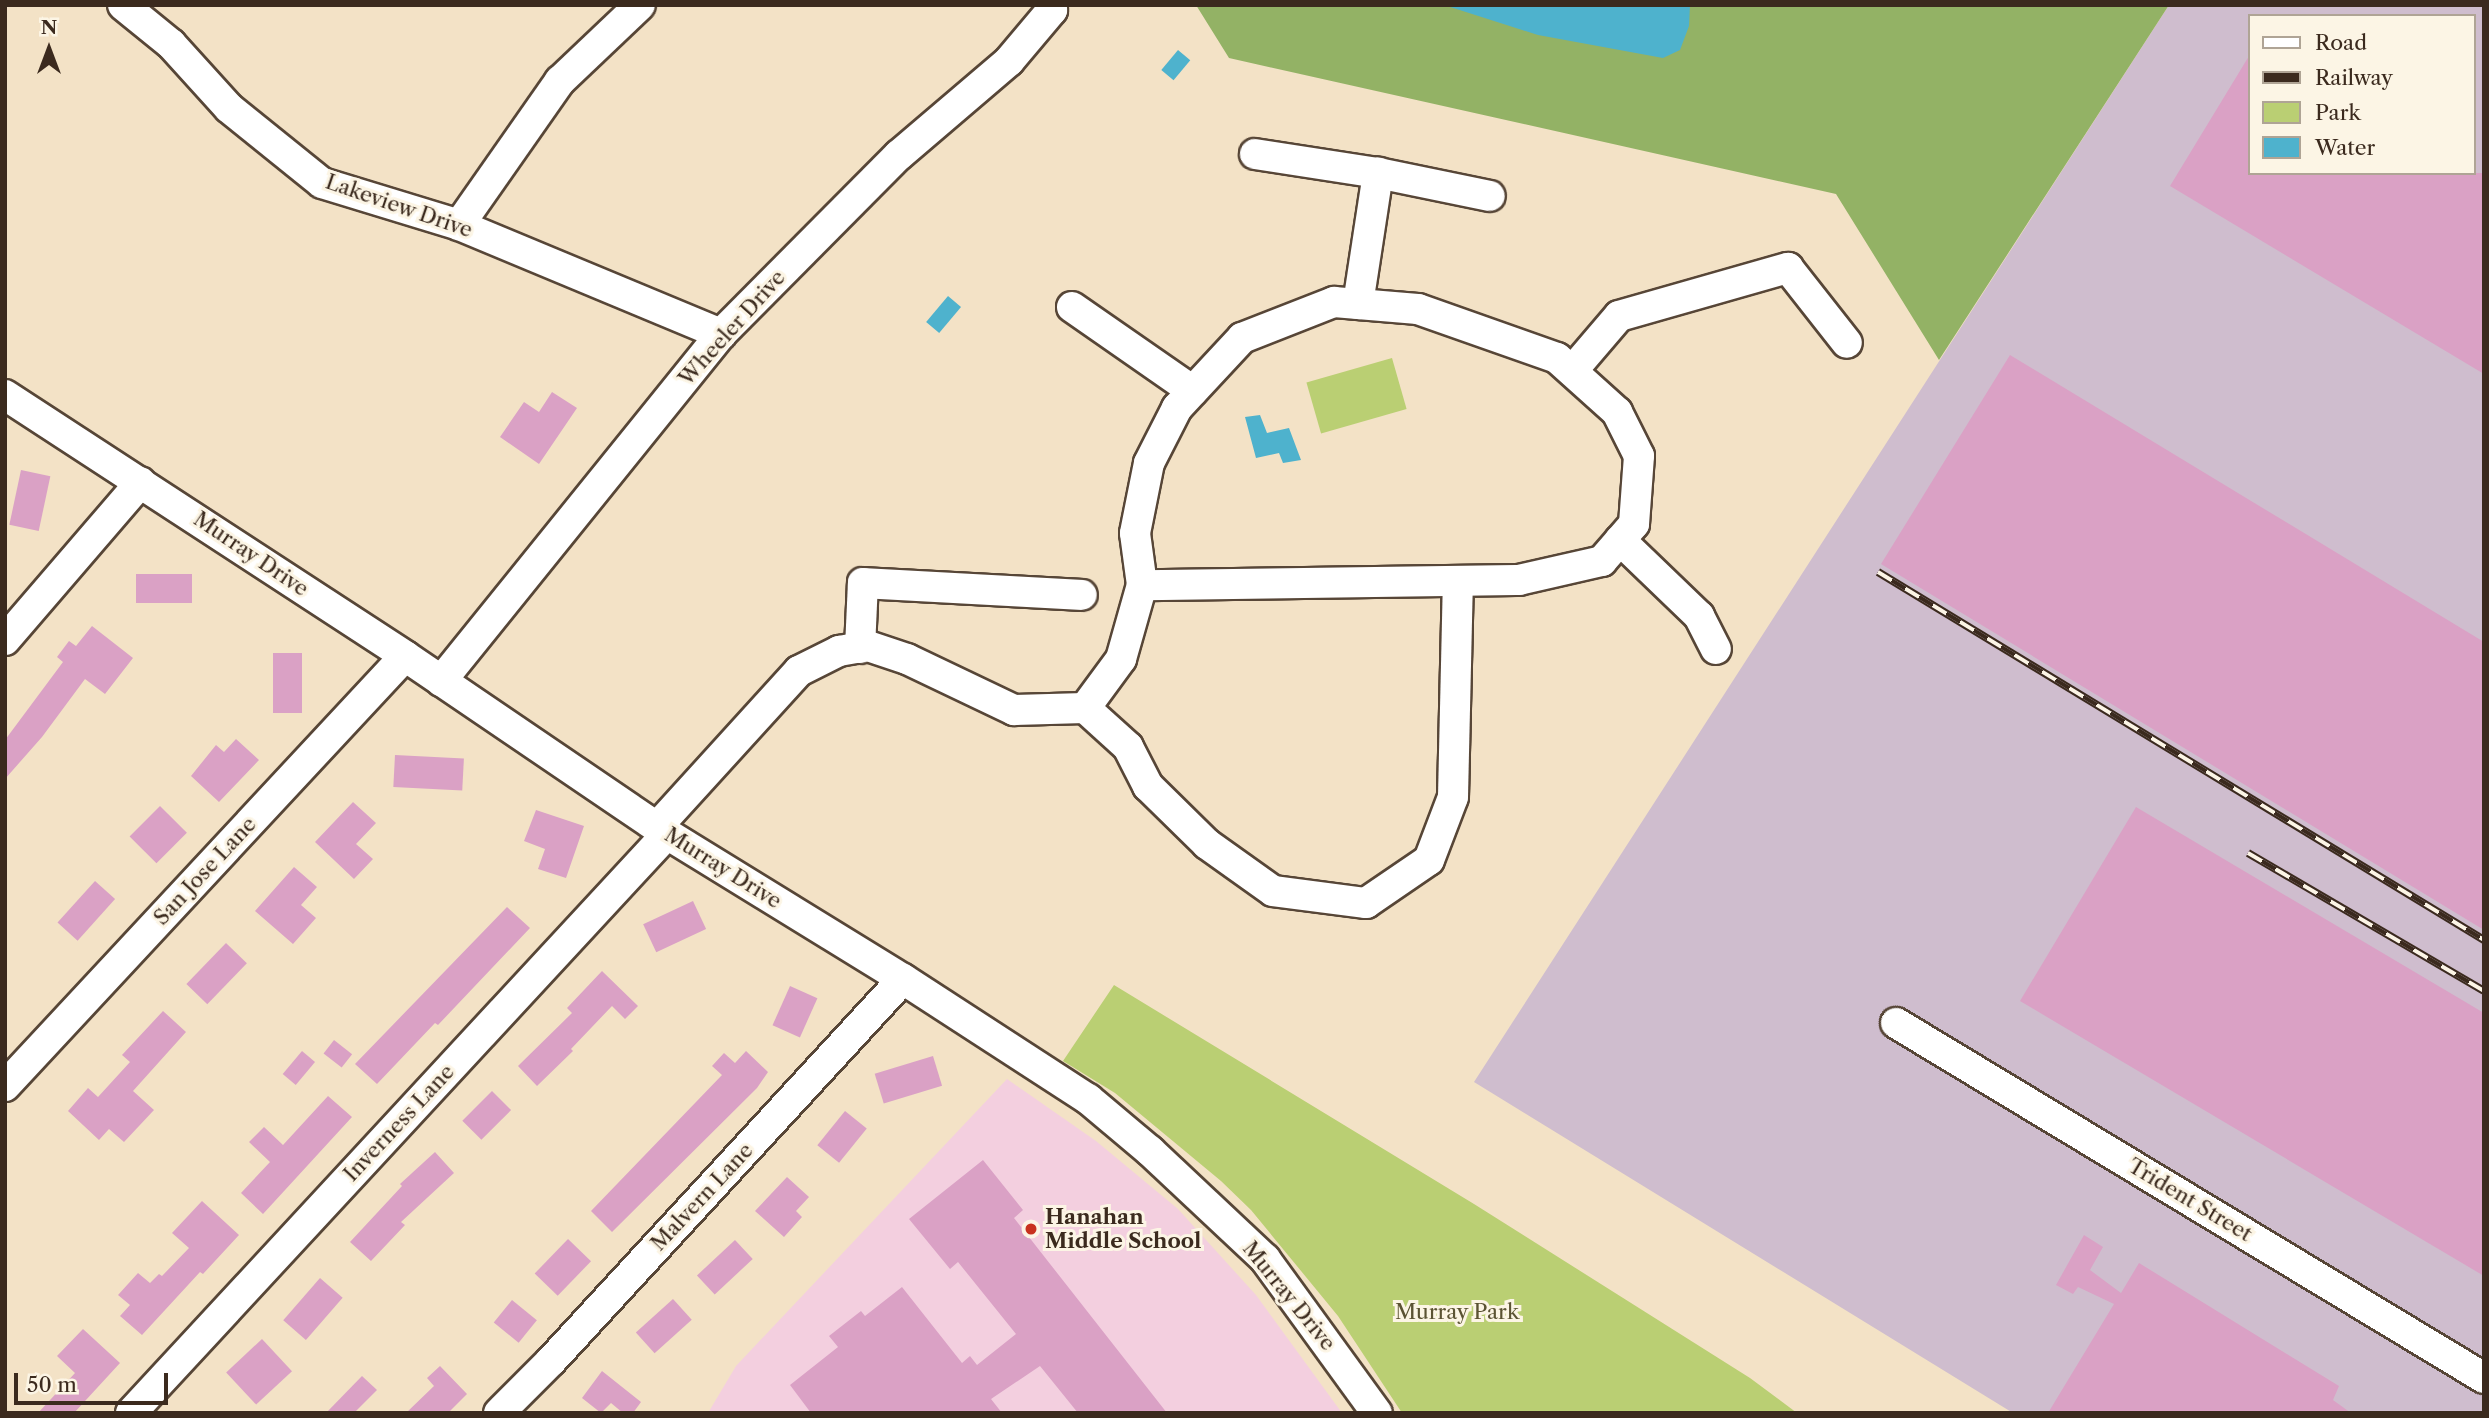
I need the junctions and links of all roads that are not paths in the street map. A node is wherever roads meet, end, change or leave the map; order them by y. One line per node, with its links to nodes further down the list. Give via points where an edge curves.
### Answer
1 (122, 5): 7 (street, Lakeview Drive, via 171,44 229,108 322,183)
2 (640, 5): 7 (street, via 560,81)
3 (1051, 5): 10 (street, Wheeler Drive, via 1052,10 1009,61 899,155)
4 (1255, 154): 5 (street)
5 (1378, 173): 6 (street); 8 (street)
6 (1490, 196)
7 (459, 225): 10 (street, Lakeview Drive)
8 (1358, 304): 12 (street, via 1419,309 1557,358); 13 (street, via 1334,302 1242,338)
9 (1072, 307): 13 (street)
10 (721, 334): 24 (street, Wheeler Drive)
11 (1847, 343): 12 (street, via 1788,268 1619,316)
12 (1572, 371): 16 (street, via 1617,412 1639,456 1634,524)
13 (1193, 391): 18 (street, via 1177,408 1149,463 1135,533)
14 (5, 395): 15 (street, Murray Drive)
15 (141, 482): 20 (street); 23 (street, Murray Drive)
16 (1620, 540): 17 (street, via 1602,561 1519,580); 22 (street, via 1699,616)
17 (1458, 581): 18 (street); 25 (street, via 1453,797 1429,860 1366,903 1273,891 1197,834 1148,786 1128,747)
18 (1142, 586): 25 (street, via 1121,659)
19 (1082, 595): 21 (street, via 863,583)
20 (5, 640)
21 (860, 648): 25 (street, via 868,646 907,659 1014,710); 26 (street, Inverness Lane, via 839,651 799,671)
22 (1716, 649)
23 (405, 656): 24 (street, Murray Drive); 29 (street, San Jose Lane)
24 (441, 681): 26 (street, Murray Drive)
25 (1084, 708)
26 (662, 830): 27 (street, Murray Drive); 31 (street, Inverness Lane)
27 (903, 979): 32 (street, Malvern Lane); 33 (street, Murray Drive, via 1058,1077 1150,1151 1265,1259)
28 (1896, 1023): 30 (street, Trident Street)
29 (5, 1086)
30 (2484, 1378)
31 (131, 1413)
32 (499, 1413)
33 (1377, 1413)

